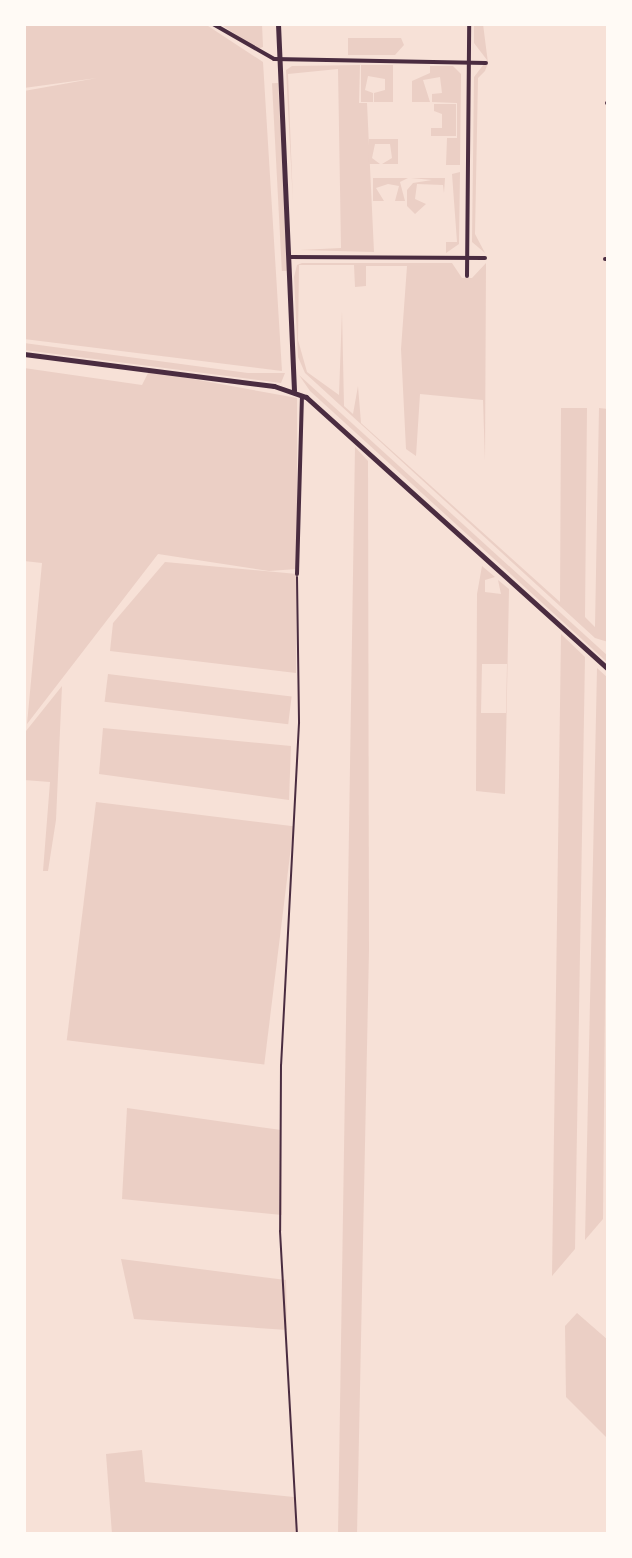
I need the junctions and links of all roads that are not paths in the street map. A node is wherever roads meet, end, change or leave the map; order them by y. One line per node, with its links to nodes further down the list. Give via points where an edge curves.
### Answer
1 (213, 24): 4 (street, via 260,55)
2 (278, 24): 4 (street)
3 (469, 24): 5 (street)
4 (280, 59): 5 (street); 7 (street)
5 (469, 61): 6 (street); 8 (street)
6 (486, 63)
7 (290, 257): 8 (street); 12 (street)
8 (467, 258): 9 (street); 10 (street)
9 (485, 258)
10 (467, 276)
11 (24, 354): 12 (street)
12 (294, 391): 13 (street)
13 (302, 395): 14 (street); 15 (street, via 326,410)
14 (297, 574): 16 (lane, via 299,723 281,1065 280,1231)
15 (608, 669)
16 (297, 1534)

